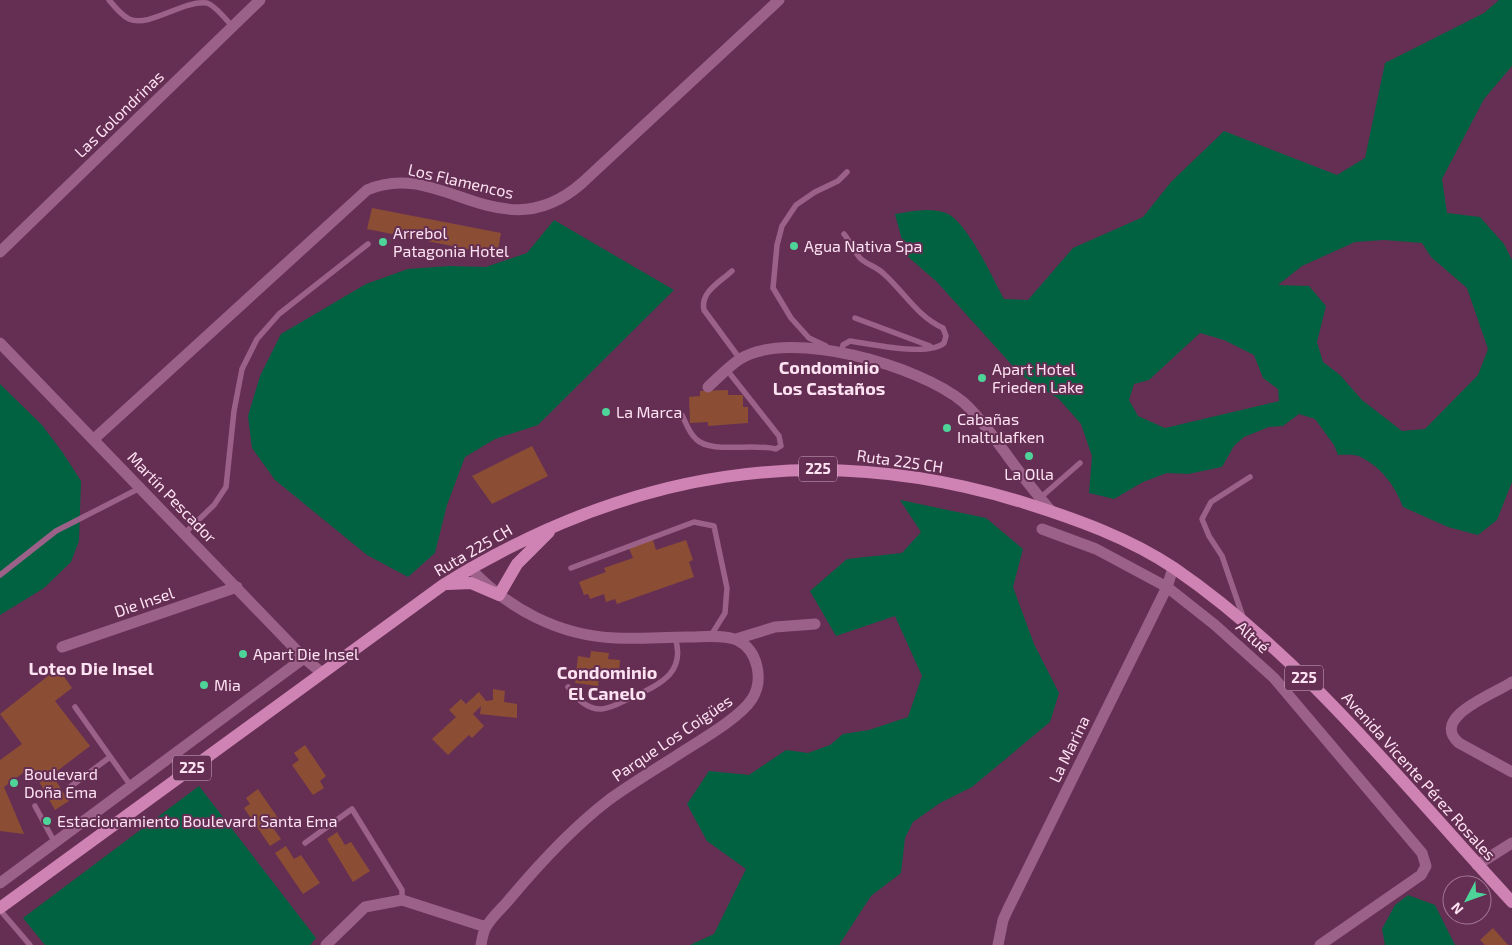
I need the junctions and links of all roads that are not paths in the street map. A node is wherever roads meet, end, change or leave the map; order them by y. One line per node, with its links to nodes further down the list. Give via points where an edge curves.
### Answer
1 (110, 0): 4 (lane, via 130,19 143,19 196,1 209,3)
2 (260, 0): 4 (street, Las Golondrinas)
3 (779, 0): 18 (street, Los Flamencos, via 582,183 555,202 532,209 506,210 405,183 386,183 367,190)
4 (232, 27): 8 (street, Las Golondrinas)
5 (847, 172): 13 (lane, via 831,185 806,197 788,215 777,245 773,288 791,318 809,338)
6 (844, 234): 12 (lane, via 861,258 884,274 915,310 943,328 946,340)
7 (368, 244): 26 (lane, via 279,314 258,339 242,369 226,487)
8 (0, 252)
9 (732, 271): 14 (lane, via 704,296 702,302 704,310)
10 (855, 318): 12 (lane)
11 (0, 342): 18 (street, Martín Pescador)
12 (934, 348): 13 (lane, via 909,349 850,341 843,345)
13 (841, 354): 14 (street, via 795,347 766,350); 22 (street, via 916,374 949,391 983,423)
14 (740, 359): 15 (street)
15 (727, 370): 16 (street); 17 (lane, via 779,436 781,446 776,449 762,445 709,447 696,440)
16 (708, 387)
17 (682, 415)
18 (94, 439): 21 (street, Martín Pescador)
19 (1080, 463): 22 (lane)
20 (1250, 477): 36 (lane, via 1211,502 1202,519 1222,556)
21 (141, 488): 26 (street, Martín Pescador); 30 (lane, via 56,531)
22 (1040, 498): 23 (street)
23 (1051, 511): 24 (main road, Ruta 225 CH / 225, via 989,492 887,473 839,468 787,469 728,476 650,492); 29 (main road, Avenida Vicente Pérez Rosales / 225, via 1115,537)
24 (565, 521): 27 (main road, Ruta 225 CH / 225); 34 (main road, via 529,550)
25 (1042, 529): 33 (street, Altué, via 1096,549)
26 (185, 533): 32 (street, Martín Pescador)
27 (470, 568): 31 (main road, Ruta 225 CH / 225); 34 (street)
28 (571, 568): 37 (lane, via 694,522 714,526 727,588 725,613)
29 (1172, 568): 33 (street, La Marina); 36 (main road, Avenida Vicente Pérez Rosales / 225)
30 (0, 575)
31 (443, 585): 34 (main road, via 471,583); 42 (main road, Ruta 225 CH / 225)
32 (237, 587): 40 (street, Die Insel); 41 (street, Martín Pescador)
33 (1167, 587): 63 (street, La Marina, via 1008,908); 64 (street, Altué, via 1274,678 1422,853 1426,866 1421,875)
34 (499, 595): 38 (street, via 531,616 583,634 617,638)
35 (815, 624): 39 (street, via 775,627)
36 (1245, 624): 54 (main road, Avenida Vicente Pérez Rosales / 225, via 1330,702)
37 (710, 636): 38 (street); 39 (street)
38 (675, 637): 44 (lane, via 678,657 668,678 619,703 603,709 594,708 578,700)
39 (736, 639): 59 (street, Parque Los Coigües, via 750,651 757,667 755,693 746,706 713,732 610,800 568,836)
40 (62, 647)
41 (304, 658): 42 (street, Martín Pescador); 48 (street)
42 (322, 673): 58 (main road, Ruta 225 CH / 225)
43 (1512, 682): 47 (street, via 1459,713 1454,717 1451,728 1459,743)
44 (568, 687)
45 (75, 707): 46 (lane)
46 (110, 756): 48 (lane); 49 (lane)
47 (1512, 772)
48 (131, 786): 51 (street)
49 (70, 787)
50 (35, 806): 51 (lane)
51 (55, 843): 55 (street)
52 (305, 843): 56 (lane, via 352,809 402,890)
53 (1512, 843): 54 (street)
54 (1477, 865): 57 (main road, Avenida Vicente Pérez Rosales / 225)
55 (0, 883)
56 (402, 900): 59 (street); 61 (street, via 365,907)
57 (1512, 902)
58 (0, 909): 60 (lane)
59 (486, 927): 62 (street, Parque Los Coigües)
60 (30, 945)
61 (326, 945)
62 (481, 945)
63 (998, 945)
64 (1320, 945)

